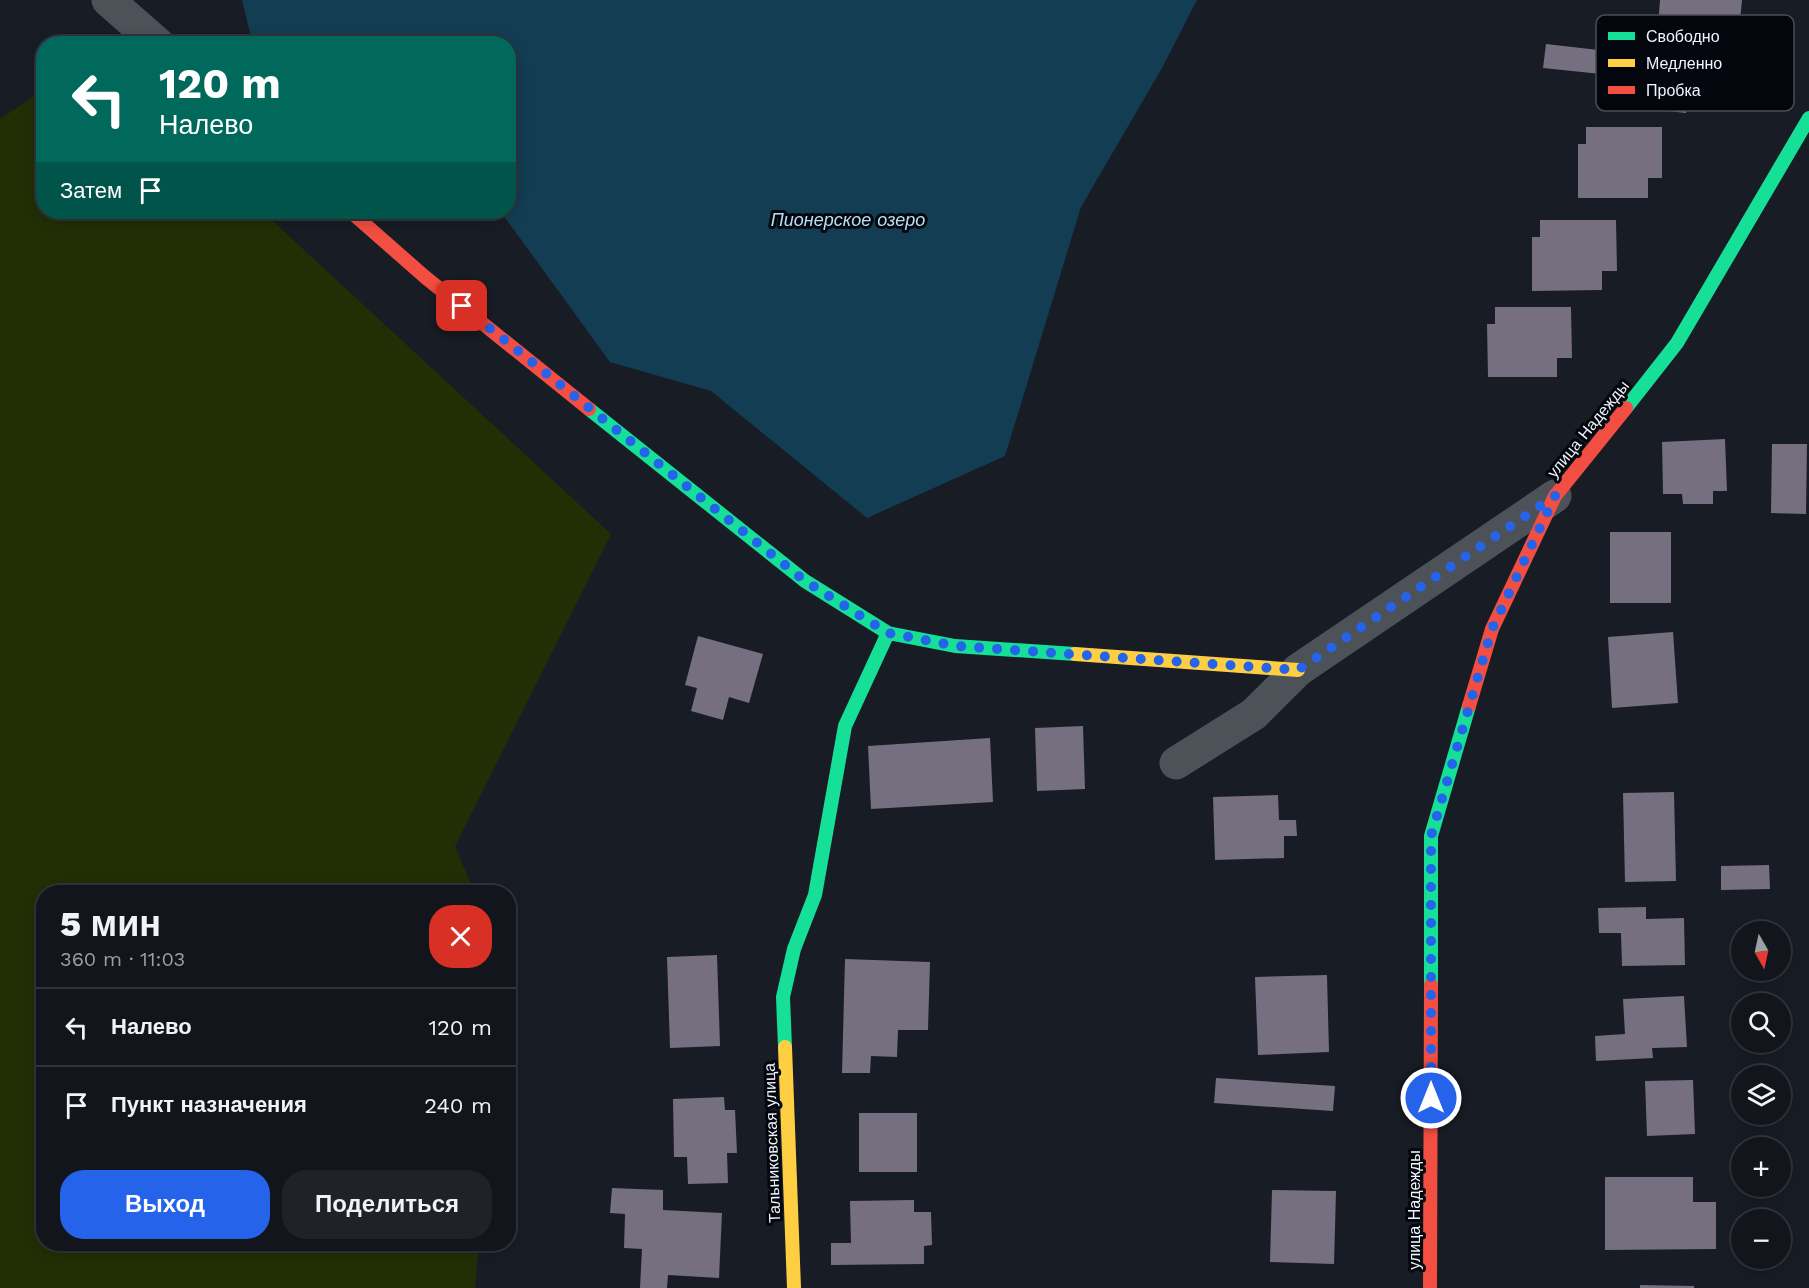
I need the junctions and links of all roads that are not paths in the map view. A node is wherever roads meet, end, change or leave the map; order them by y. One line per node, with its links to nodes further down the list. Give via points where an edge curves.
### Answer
1 (108, 0): 2 (street)
2 (149, 36)
3 (1809, 118): 5 (street, улица Надежды, via 1677,343)
4 (359, 219): 6 (street, via 425,277 805,581)
5 (1555, 496): 7 (street); 10 (street, улица Надежды, via 1492,629 1431,836)
6 (888, 633): 7 (street, via 956,646); 9 (street, Тальниковская улица, via 845,726 814,896 794,949 783,997)
7 (1298, 670): 8 (street, via 1254,714)
8 (1176, 763)
9 (794, 1288)
10 (1430, 1288)

